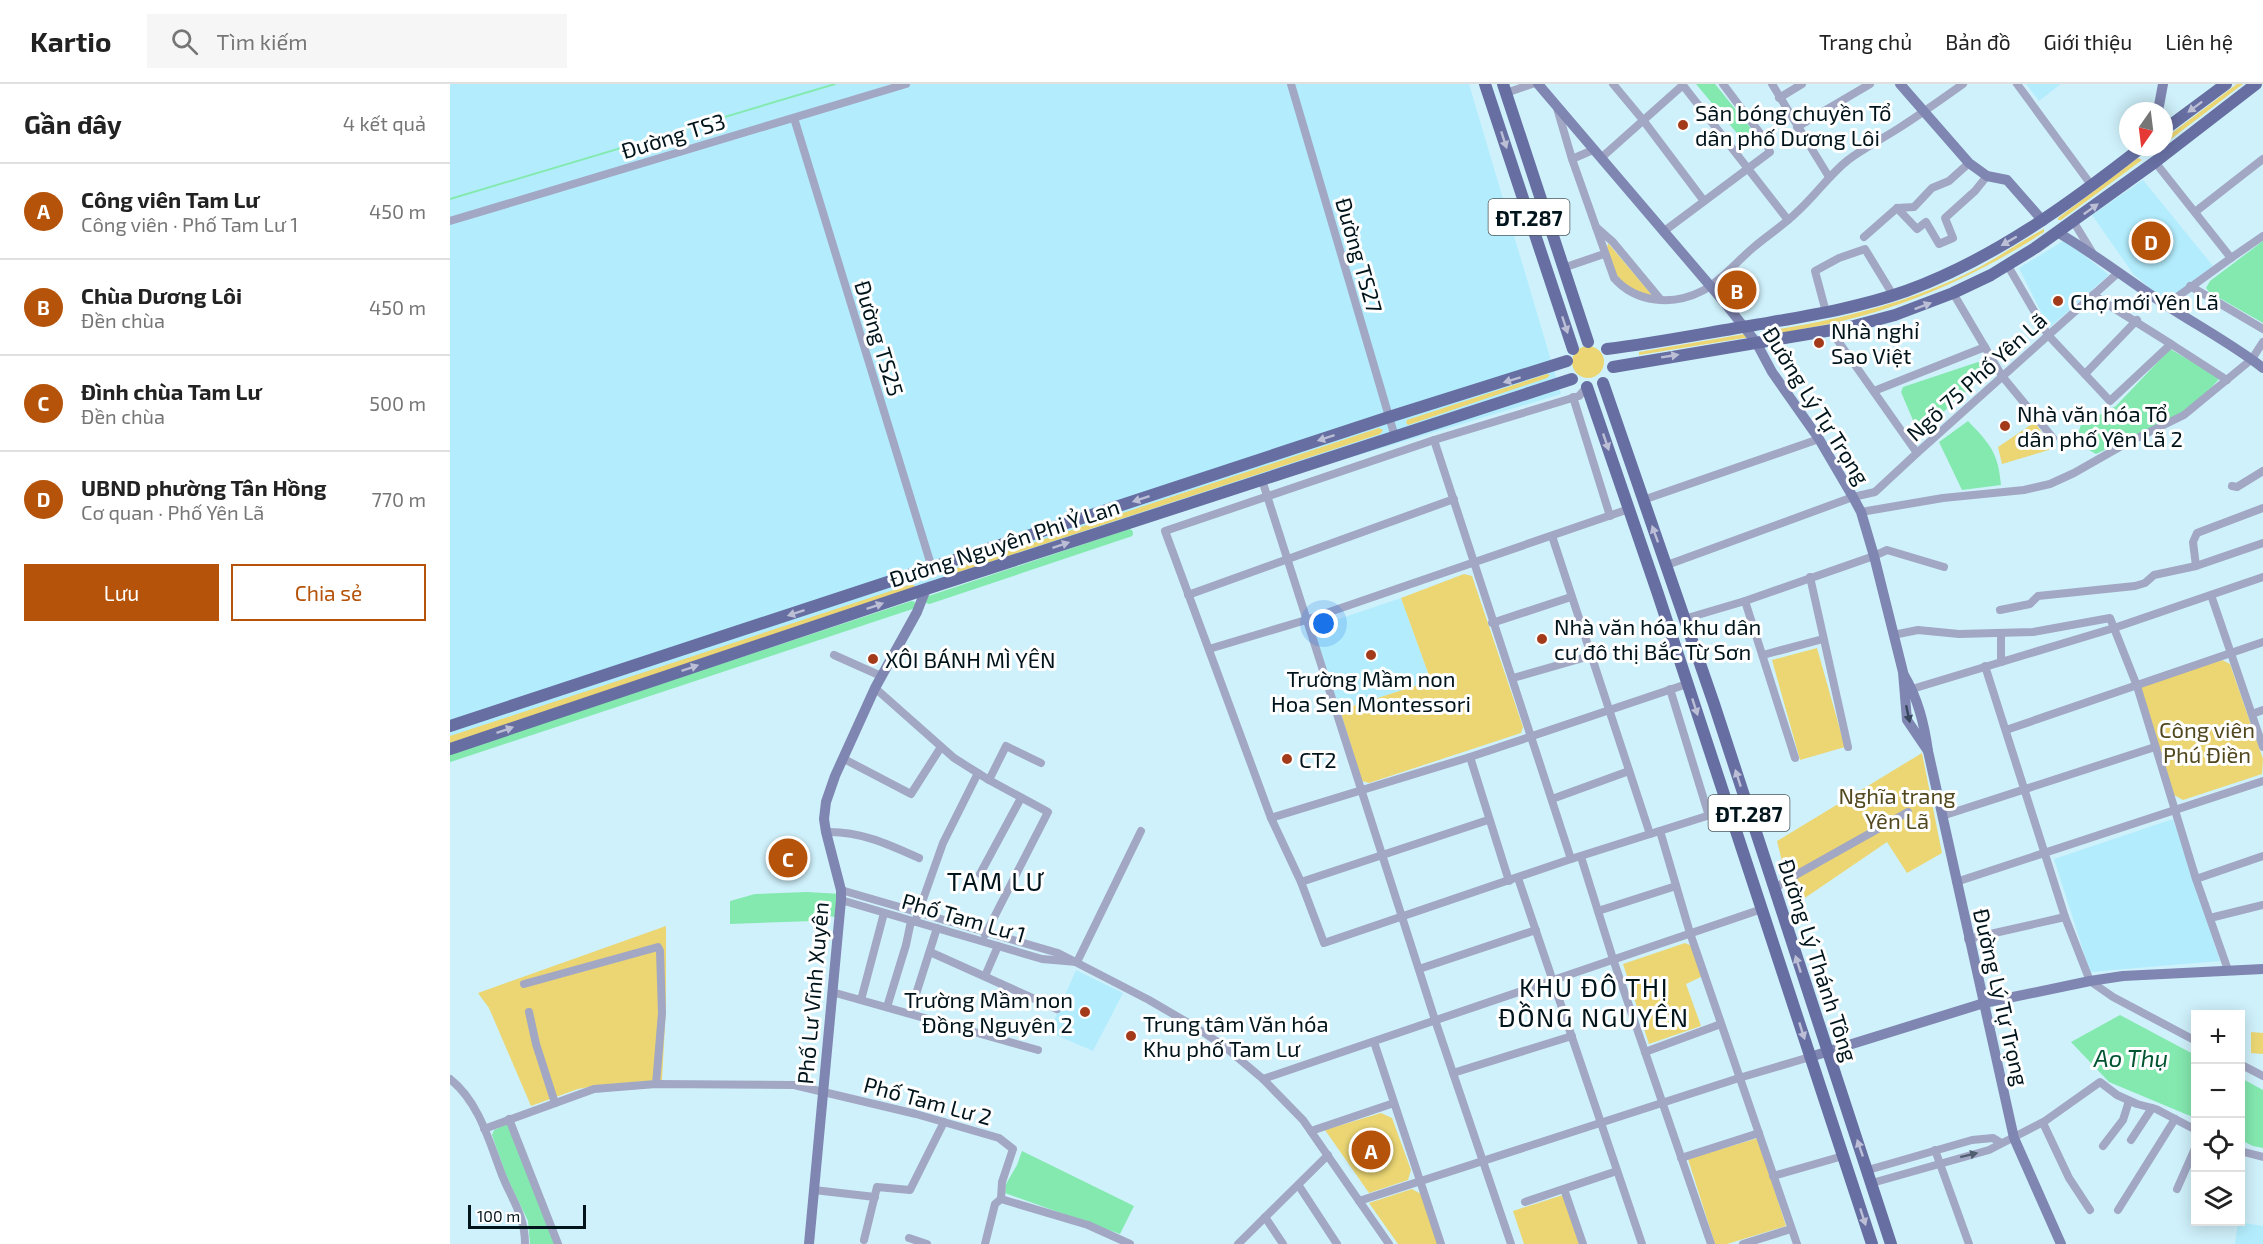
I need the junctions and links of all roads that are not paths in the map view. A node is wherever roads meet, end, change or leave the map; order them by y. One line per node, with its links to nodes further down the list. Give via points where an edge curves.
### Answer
1 (906, 84): 23 (street, Đường TS3)
2 (1291, 84): 88 (street, Đường TS27)
3 (1485, 84): 74 (main road, ĐT.287, one-way to 74)
4 (1532, 84): 18 (street)
5 (1538, 84): 21 (main road, Đường Lý Tự Trọng)
6 (1612, 84): 24 (street)
7 (1683, 84): 24 (street); 34 (street)
8 (1723, 84): 34 (street, via 1769,147 1770,152)
9 (1772, 84): 19 (street)
10 (1803, 84): 19 (street)
11 (1870, 84): 26 (street)
12 (1900, 84): 22 (main road)
13 (1963, 84): 22 (street)
14 (2017, 84): 37 (street)
15 (2163, 84): 20 (main road)
16 (2226, 84): 25 (main road, one-way to 25)
17 (2256, 84): 32 (main road)
18 (1505, 88): 54 (main road, ĐT.287)
19 (1779, 98): 26 (street)
20 (2160, 102)
21 (1557, 108): 27 (main road, Đường Lý Tự Trọng); 30 (street)
22 (1924, 112): 33 (main road); 36 (street, via 1849,159)
23 (794, 118): 42 (street, Đường TS3); 113 (street, Đường TS25)
24 (1643, 120): 27 (street); 38 (street)
25 (2173, 123)
26 (1797, 127): 36 (street)
27 (1597, 154): 30 (street); 46 (main road, Đường Lý Tự Trọng)
28 (2130, 156): 37 (main road)
29 (2155, 156): 32 (main road)
30 (1572, 159): 45 (street)
31 (2263, 159): 40 (street)
32 (2155, 162): 40 (street); 44 (main road, one-way to 32)
33 (1969, 163): 35 (main road); 39 (street, via 1949,181 1932,188 1914,207)
34 (1749, 169): 38 (street); 41 (street)
35 (1987, 176): 39 (street, via 1945,218 1953,238 1939,244 1926,222 1917,229); 43 (main road, via 2007,180)
36 (1829, 177): 41 (street)
37 (2092, 186): 43 (main road)
38 (1704, 201): 46 (street)
39 (1897, 208): 49 (street)
40 (2195, 212): 52 (street)
41 (1788, 220): 56 (street)
42 (450, 221)
43 (2043, 221): 47 (main road); 59 (main road, one-way to 59, via 1979,258)
44 (2073, 221): 47 (main road); 50 (street)
45 (1595, 226): 51 (street); 61 (street)
46 (1663, 232): 56 (main road, Đường Lý Tự Trọng)
47 (2057, 232): 50 (main road); 53 (main road)
48 (2263, 236): 52 (street)
49 (1864, 237)
50 (2093, 253): 55 (main road)
51 (1604, 254): 54 (street); 61 (street, via 1614,278 1627,291)
52 (2231, 258): 57 (street)
53 (2008, 266): 58 (main road); 68 (street)
54 (1563, 268): 69 (main road, ĐT.287)
55 (2119, 272): 60 (street, Ngõ 75 Phố Yên Lã); 62 (main road)
56 (1710, 286): 61 (street, via 1694,294); 65 (main road, Đường Lý Tự Trọng)
57 (2190, 286): 62 (street); 66 (street)
58 (1953, 293): 67 (main road, one-way to 58, via 1895,315); 73 (street)
59 (1893, 295): 63 (main road); 63 (street, via 1865,249 1815,271)
60 (2093, 295): 64 (street); 68 (street, Ngõ 75 Phố Yên Lã)
61 (1661, 300)
62 (2166, 305): 76 (main road)
63 (1826, 312): 65 (main road)
64 (2137, 320): 72 (street); 80 (street)
65 (1744, 327): 70 (main road, Đường Lý Tự Trọng); 75 (main road)
66 (2263, 329)
67 (1831, 331): 70 (main road); 86 (street)
68 (2048, 335): 80 (street); 81 (street, Ngõ 75 Phố Yên Lã)
69 (1588, 342): 74 (main road); 75 (main road)
70 (1756, 342): 78 (main road, one-way to 70); 91 (main road, Đường Lý Tự Trọng)
71 (2263, 342): 76 (street)
72 (2172, 344): 80 (street, via 2110,401); 83 (street)
73 (1984, 347): 81 (street); 86 (street)
74 (1573, 349): 77 (main road)
75 (1607, 349): 78 (main road)
76 (2252, 359): 79 (main road); 83 (street)
77 (1567, 361): 82 (main road); 88 (main road, Đường Nguyên Phi Ỷ Lan, one-way to 88)
78 (1613, 367): 84 (main road)
79 (2263, 368)
80 (2085, 374)
81 (2002, 376): 90 (street); 93 (street, Ngõ 75 Phố Yên Lã)
82 (1572, 379): 85 (main road); 89 (main road, Đường Nguyên Phi Ỷ Lan)
83 (2227, 380): 103 (street, via 2184,415 2050,484)
84 (1603, 383): 85 (main road); 100 (main road, Đường Lý Thánh Tông / ĐT.287)
85 (1587, 387): 87 (street); 102 (main road, Đường Lý Thánh Tông / ĐT.287, one-way to 102)
86 (1874, 391): 93 (street)
87 (1573, 397): 92 (street); 104 (street)
88 (1389, 417): 89 (street, Đường TS27); 113 (main road, Đường Nguyên Phi Ỷ Lan, one-way to 113)
89 (1395, 437): 95 (main road, Đường Nguyên Phi Ỷ Lan)
90 (2053, 438)
91 (1819, 439): 98 (main road, Đường Lý Tự Trọng); 100 (street)
92 (1434, 440): 97 (street); 99 (street)
93 (1917, 453): 98 (street, Ngõ 75 Phố Yên Lã, via 1875,492)
94 (2263, 471): 96 (street, via 2237,487)
95 (1262, 480): 97 (street); 116 (main road, Đường Nguyên Phi Ỷ Lan, one-way to 95)
96 (2232, 486)
97 (1267, 496): 108 (street); 118 (street, via 1165,531)
98 (1853, 497): 103 (main road, Đường Lý Tự Trọng); 110 (street, Ngõ 75 Phố Yên Lã)
99 (1454, 499): 108 (street); 109 (street)
100 (1643, 500): 110 (main road, Đường Lý Thánh Tông / ĐT.287, one-way to 100)
101 (2263, 508): 111 (street, via 2197,532 2193,542)
102 (1629, 509): 104 (street); 121 (main road, Đường Lý Thánh Tông / ĐT.287)
103 (1861, 512): 107 (main road, Đường Lý Tự Trọng)
104 (1610, 516): 105 (street)
105 (1552, 536): 109 (street); 120 (street)
106 (2263, 543): 111 (street)
107 (1874, 556): 112 (street, via 1892,550); 114 (street); 129 (main road, Đường Lý Tự Trọng)
108 (1287, 558): 118 (street); 125 (street)
109 (1474, 562): 125 (street); 126 (street)
110 (1667, 565): 117 (main road, Đường Lý Thánh Tông / ĐT.287)
111 (2196, 566): 123 (street, via 2154,575 2145,583 2038,596 2030,604)
112 (1944, 567)
113 (932, 568): 116 (main road); 150 (main road, Đường Nguyên Phi Ỷ Lan, one-way to 150)
114 (1810, 577): 122 (street); 130 (street)
115 (2263, 577): 119 (street)
116 (926, 589): 140 (main road, Phố Lư Vĩnh Xuyên); 157 (main road, Đường Nguyên Phi Ỷ Lan, one-way to 116)
117 (1676, 594): 121 (main road); 124 (main road, Đường Lý Thánh Tông / ĐT.287)
118 (1188, 595): 132 (street)
119 (2211, 595): 127 (street); 133 (street)
120 (1571, 597): 126 (street); 135 (street)
121 (1660, 600): 142 (main road, Đường Lý Thánh Tông / ĐT.287)
122 (1745, 601): 124 (street); 136 (street)
123 (2000, 610)
124 (1684, 619): 195 (main road, Đường Lý Thánh Tông / ĐT.287, one-way to 124)
125 (1306, 620): 132 (street); 167 (street)
126 (1492, 623): 141 (street)
127 (2114, 628): 128 (street, via 2107,617 2033,632); 137 (street); 143 (street)
128 (2001, 634): 129 (street, via 1918,630); 137 (street)
129 (1893, 635): 139 (main road, Đường Lý Tự Trọng)
130 (1822, 639): 136 (street); 154 (street)
131 (2263, 642): 133 (street)
132 (1209, 649): 176 (street)
133 (2231, 652): 143 (street); 149 (street)
134 (834, 655): 140 (street)
135 (1590, 656): 141 (street); 147 (street)
136 (1763, 656): 160 (street)
137 (2001, 662): 138 (street)
138 (1985, 666): 146 (street); 151 (street)
139 (1903, 672): 146 (main road, Đường Lý Tự Trọng); 158 (main road, Đường Lý Tự Trọng, one-way to 158, via 1907,720)
140 (881, 676): 144 (main road, Phố Lư Vĩnh Xuyên)
141 (1513, 678): 152 (street)
142 (1687, 684): 145 (street); 171 (main road, Đường Lý Thánh Tông / ĐT.287, one-way to 171)
143 (2137, 686): 151 (street); 155 (street)
144 (875, 688): 153 (street); 161 (main road, Phố Lư Vĩnh Xuyên)
145 (1670, 689): 147 (street); 174 (street)
146 (1912, 689): 158 (main road, Đường Lý Tự Trọng, via 1923,719)
147 (1608, 709): 152 (street); 163 (street)
148 (2263, 711): 149 (street)
149 (2252, 714): 156 (street)
150 (450, 726)
151 (2006, 730): 168 (street)
152 (1531, 735): 159 (street); 170 (street)
153 (941, 747): 161 (street, via 911,794); 164 (street)
154 (1848, 747)
155 (2155, 747): 168 (street); 172 (street)
156 (2263, 747)
157 (450, 749)
158 (1928, 751): 175 (main road, Đường Lý Tự Trọng)
159 (1470, 757): 167 (street); 177 (street)
160 (1795, 758)
161 (844, 759): 180 (main road, Phố Lư Vĩnh Xuyên, via 826,802)
162 (1041, 763): 165 (street, via 1006,746)
163 (1629, 771): 170 (street); 181 (street)
164 (978, 773): 165 (street); 199 (street, via 943,843)
165 (989, 780): 169 (street)
166 (2263, 780): 172 (street)
167 (1360, 789): 176 (street); 183 (street)
168 (2026, 790): 175 (street); 182 (street)
169 (1021, 798): 188 (street); 208 (street, via 1048,813)
170 (1552, 799): 187 (street)
171 (1729, 809): 174 (street); 198 (main road, Đường Lý Thánh Tông / ĐT.287)
172 (2175, 810): 182 (street); 190 (street)
173 (1908, 812): 195 (street, via 1785,880)
174 (1709, 816): 179 (street)
175 (1942, 816): 193 (main road, Đường Lý Tự Trọng)
176 (1272, 818): 192 (street)
177 (1488, 820): 183 (street); 191 (street)
178 (1141, 831): 215 (street)
179 (1660, 831): 181 (street); 194 (street)
180 (826, 832): 186 (street, via 847,831); 196 (main road, Phố Lư Vĩnh Xuyên)
181 (1650, 834): 185 (street)
182 (2046, 853): 193 (street); 203 (street)
183 (1382, 854): 192 (street); 202 (street)
184 (2263, 856): 190 (street)
185 (1581, 857): 187 (street); 200 (street)
186 (919, 858)
187 (1571, 859): 189 (street)
188 (980, 874)
189 (1518, 878): 191 (street); 207 (street)
190 (2196, 879): 204 (street)
191 (1509, 881): 202 (street)
192 (1301, 882): 202 (street, via 1324,943)
193 (1956, 882): 210 (main road, Đường Lý Tự Trọng)
194 (1676, 886): 200 (street); 209 (street)
195 (1774, 890): 236 (main road, Đường Lý Thánh Tông / ĐT.287, one-way to 195)
196 (841, 895): 199 (street, Phố Tam Lư 1); 201 (street, Phố Tam Lư 1); 223 (main road, Phố Lư Vĩnh Xuyên)
197 (2263, 905): 204 (street)
198 (1762, 909): 209 (street); 238 (main road, Đường Lý Thánh Tông / ĐT.287, one-way to 238)
199 (919, 911): 205 (street); 208 (street, Phố Tam Lư 1)
200 (1598, 911): 214 (street)
201 (884, 913): 205 (street, Phố Tam Lư 1); 224 (street)
202 (1402, 917): 216 (street)
203 (2065, 917): 210 (street); 221 (street)
204 (2210, 918): 218 (street)
205 (913, 921): 206 (street, Phố Tam Lư 1); 226 (street)
206 (937, 928): 211 (street, Phố Tam Lư 1); 213 (street)
207 (1536, 930): 216 (street); 220 (street)
208 (986, 931): 211 (street); 215 (street, Phố Tam Lư 1, via 1058,952)
209 (1690, 933): 214 (street); 231 (street)
210 (1968, 939): 225 (main road, Đường Lý Tự Trọng)
211 (983, 942): 212 (street, Phố Tam Lư 1)
212 (998, 946): 215 (street, Phố Tam Lư 1, via 1042,959); 219 (street)
213 (930, 952): 219 (street); 229 (street)
214 (1613, 959): 220 (street); 237 (street)
215 (1077, 962): 244 (street, Phố Tam Lư 1, via 1197,1028)
216 (1419, 969): 230 (street)
217 (2263, 969): 218 (main road)
218 (2228, 970): 221 (main road)
219 (985, 976): 227 (street)
220 (1554, 981): 230 (street); 232 (street)
221 (2090, 981): 225 (main road); 233 (street)
222 (524, 984): 245 (street, via 658,947 662,1013)
223 (832, 992): 224 (street); 246 (main road, Phố Lư Vĩnh Xuyên)
224 (861, 1000): 226 (street)
225 (1984, 1003): 236 (main road); 261 (main road, Đường Lý Tự Trọng)
226 (886, 1007): 229 (street)
227 (1057, 1009)
228 (529, 1012): 248 (street)
229 (910, 1013): 235 (street)
230 (1435, 1020): 234 (street); 240 (street)
231 (1721, 1024): 237 (street); 242 (street)
232 (1572, 1036): 240 (street); 256 (street)
233 (2191, 1038)
234 (1374, 1042): 244 (street); 249 (street)
235 (1038, 1050)
236 (1826, 1051): 238 (main road); 274 (main road, Đường Lý Thánh Tông / ĐT.287, one-way to 236)
237 (1644, 1052): 250 (street)
238 (1810, 1057): 242 (street); 268 (main road, Đường Lý Thánh Tông / ĐT.287)
239 (2245, 1066): 241 (street)
240 (1453, 1073): 272 (street)
241 (2263, 1076)
242 (1740, 1078): 250 (street); 260 (street)
243 (450, 1079): 258 (street, via 468,1097)
244 (1263, 1079): 259 (street, Phố Tam Lư 1)
245 (656, 1084): 246 (street, Phố Tam Lư 2, via 794,1085); 248 (street, Phố Tam Lư 2, via 594,1089)
246 (823, 1090): 254 (street, Phố Tam Lư 2); 281 (main road, Phố Lư Vĩnh Xuyên)
247 (2129, 1101): 251 (street); 255 (street, via 2100,1082); 264 (street, via 2123,1120)
248 (555, 1102): 253 (street, Phố Tam Lư 2)
249 (1394, 1103): 259 (street); 277 (street)
250 (1662, 1104): 256 (street); 271 (street)
251 (2152, 1108): 252 (street); 262 (street)
252 (2175, 1119): 257 (street); 288 (street)
253 (506, 1120): 258 (street, Phố Tam Lư 2); 295 (street)
254 (944, 1122): 283 (street, via 910,1190 877,1187); 284 (street, Phố Tam Lư 2, via 999,1138 1013,1149)
255 (2043, 1123): 261 (street); 287 (street, via 2069,1178)
256 (1602, 1124): 272 (street); 275 (street)
257 (2191, 1127)
258 (484, 1129): 294 (street, via 517,1204)
259 (1311, 1131): 267 (street, Phố Tam Lư 1)
260 (1758, 1133): 271 (street); 276 (street)
261 (2014, 1138): 263 (street); 313 (main road, Đường Lý Tự Trọng)
262 (2131, 1140)
263 (2001, 1143): 265 (street, via 1993,1138 1972,1140); 273 (street, one-way to 263)
264 (2103, 1146)
265 (1935, 1150): 273 (street); 274 (street)
266 (2245, 1152): 270 (street)
267 (1328, 1155): 279 (street); 285 (street, Phố Tam Lư 1)
268 (1843, 1156): 276 (street); 310 (main road, Đường Lý Thánh Tông / ĐT.287, one-way to 310)
269 (2191, 1157): 280 (street)
270 (2263, 1157)
271 (1681, 1158): 307 (street)
272 (1483, 1161): 277 (street); 304 (street)
273 (1939, 1163): 278 (street); 312 (street)
274 (1868, 1170): 278 (main road, Đường Lý Thánh Tông / ĐT.287)
275 (1617, 1171): 282 (street); 306 (street)
276 (1773, 1176): 290 (street)
277 (1419, 1181): 285 (street); 303 (street)
278 (1872, 1183): 311 (main road, Đường Lý Thánh Tông / ĐT.287)
279 (1299, 1186): 289 (street); 301 (street)
280 (2177, 1189)
281 (814, 1190): 283 (street); 296 (main road, Phố Lư Vĩnh Xuyên)
282 (1564, 1190): 286 (street); 305 (street)
283 (874, 1197): 292 (street)
284 (1001, 1199): 298 (street, via 994,1204); 299 (street, via 1088,1225)
285 (1359, 1200): 302 (street, Phố Tam Lư 1)
286 (1525, 1202)
287 (2090, 1210)
288 (2118, 1210)
289 (1265, 1217): 293 (street); 300 (street)
290 (1791, 1229): 308 (street); 309 (street)
291 (909, 1238): 297 (street)
292 (864, 1240)
293 (1242, 1243)
294 (525, 1244)
295 (558, 1244)
296 (809, 1244)
297 (927, 1244)
298 (985, 1244)
299 (1130, 1244)
300 (1283, 1244)
301 (1337, 1244)
302 (1389, 1244)
303 (1441, 1244)
304 (1511, 1244)
305 (1583, 1244)
306 (1642, 1244)
307 (1711, 1244)
308 (1743, 1244)
309 (1797, 1244)
310 (1872, 1244)
311 (1891, 1244)
312 (1969, 1244)
313 (2061, 1244)

